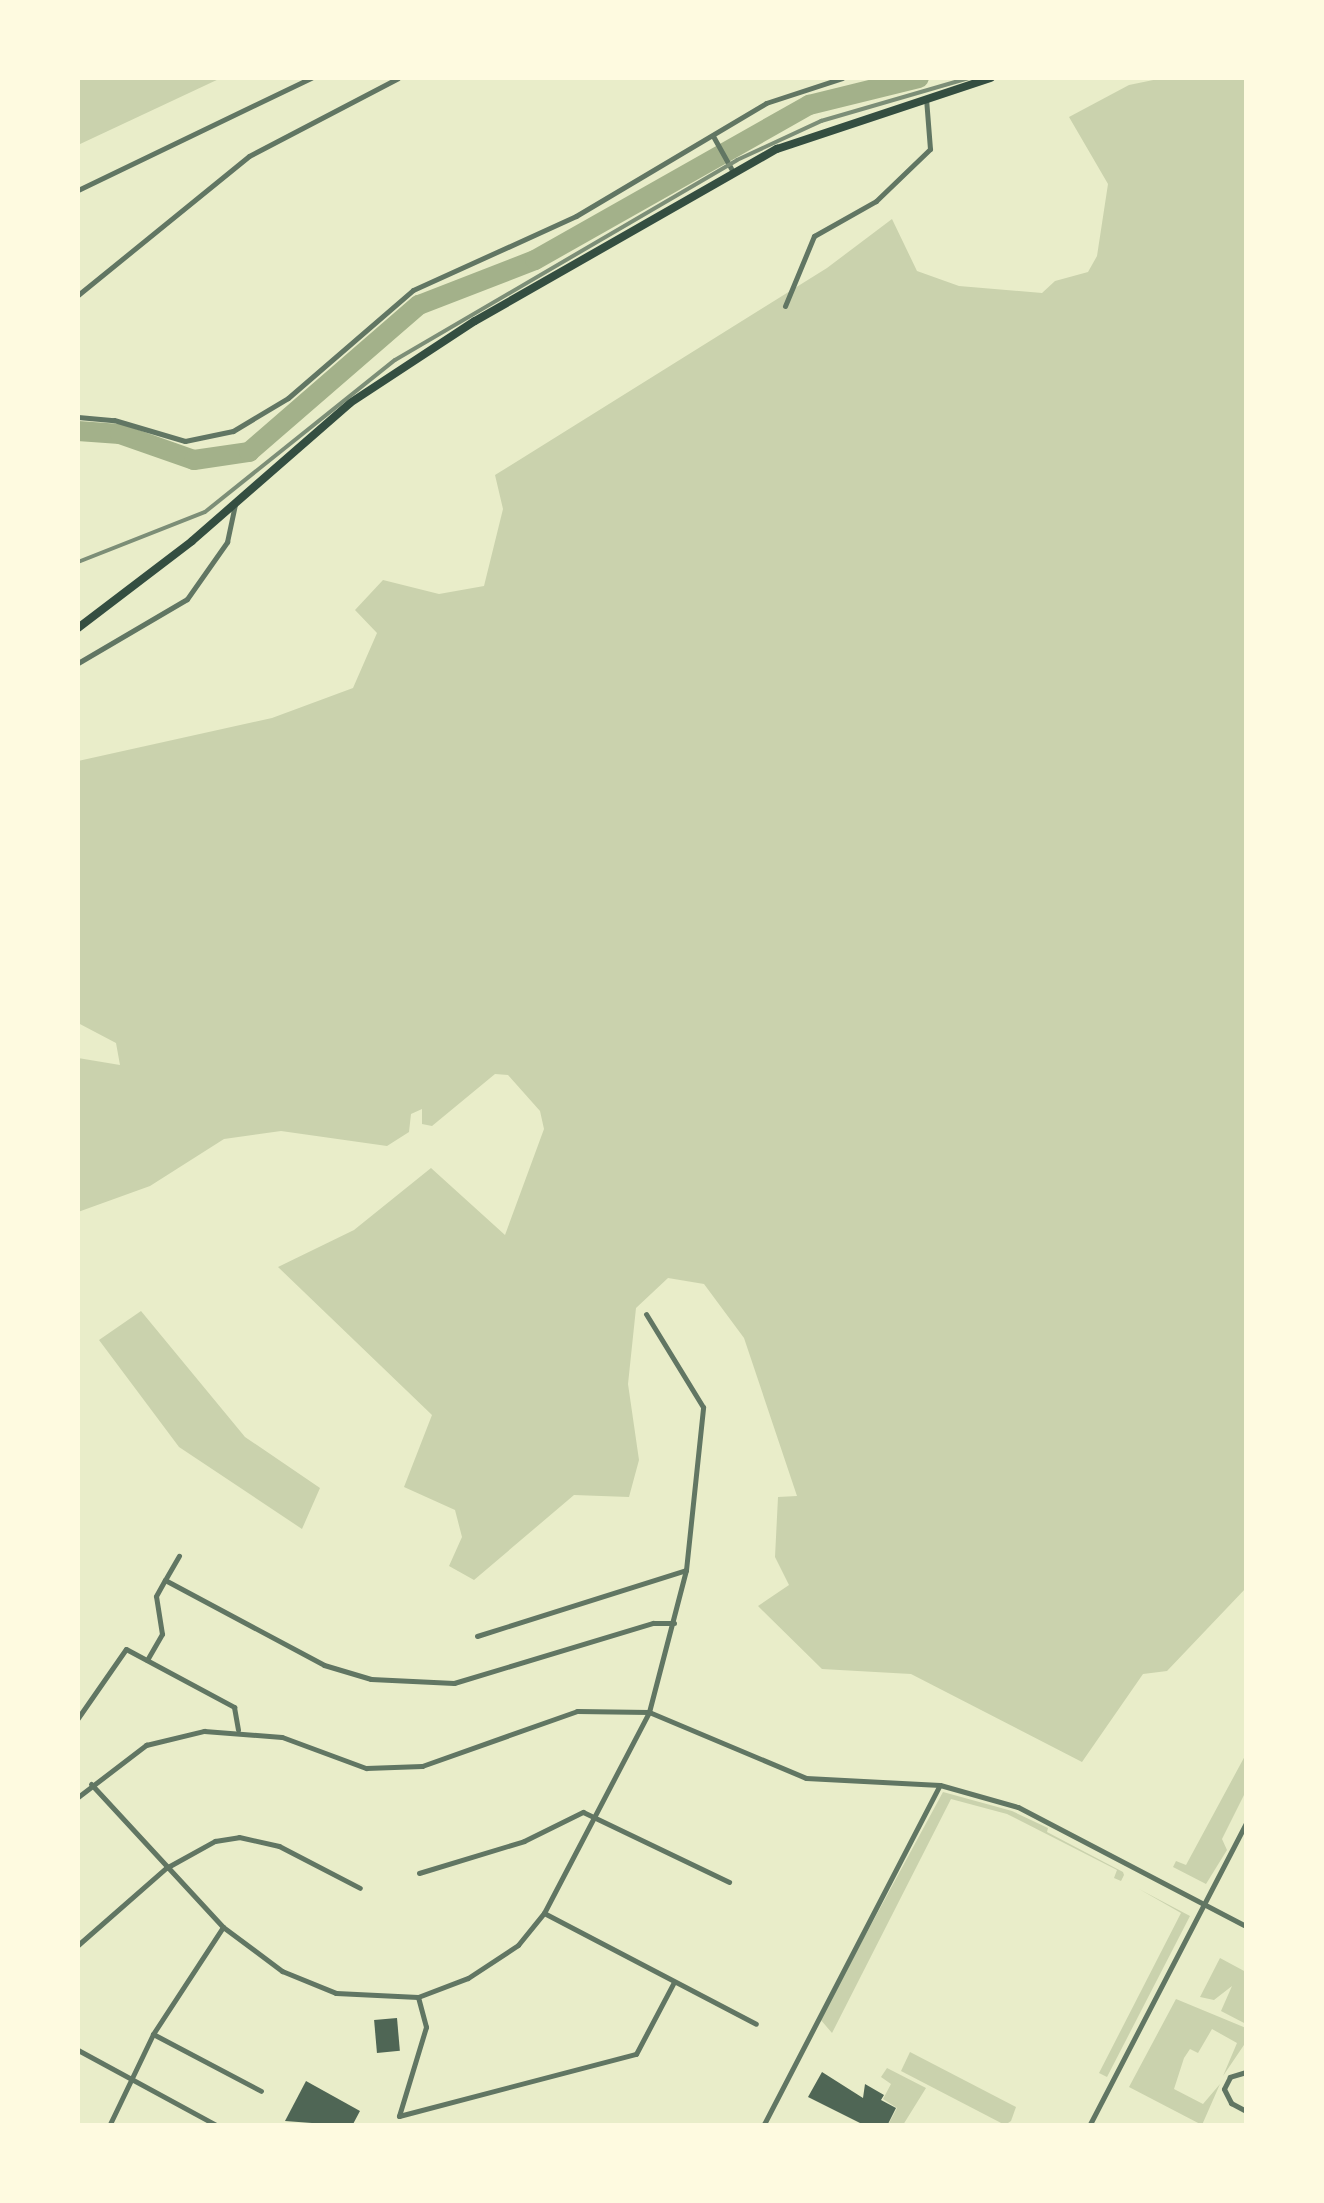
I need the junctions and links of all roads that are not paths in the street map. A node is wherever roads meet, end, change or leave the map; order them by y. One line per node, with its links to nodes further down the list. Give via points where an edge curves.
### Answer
1 (311, 78): 8 (street)
2 (398, 78): 9 (street, via 250,156)
3 (842, 78): 6 (street, via 766,103)
4 (990, 78): 5 (main road)
5 (926, 98): 7 (main road, via 821,131); 10 (street, via 930,149 876,201 814,236)
6 (715, 139): 7 (street); 11 (street, via 576,216 413,290 288,398 234,432 185,441)
7 (734, 172): 12 (main road, via 388,376)
8 (78, 190)
9 (78, 294)
10 (785, 306)
11 (78, 417)
12 (235, 503): 13 (main road); 14 (street, via 226,542 186,600)
13 (78, 628)
14 (78, 663)
15 (646, 1314): 17 (street, via 703,1406)
16 (179, 1556): 18 (street)
17 (686, 1570): 19 (street); 20 (street)
18 (166, 1580): 19 (street, via 324,1664 371,1680 454,1683 653,1623); 21 (street, via 156,1596 162,1634)
19 (674, 1623): 22 (street)
20 (477, 1636)
21 (147, 1660): 23 (street, via 126,1649); 24 (street, via 234,1706)
22 (648, 1712): 24 (street, via 577,1711 422,1766 366,1768 282,1737); 26 (street, via 806,1778); 28 (street)
23 (78, 1718)
24 (238, 1730): 25 (street, via 146,1745)
25 (91, 1784): 27 (street); 30 (street)
26 (940, 1785): 34 (street, via 1018,1807); 50 (street)
27 (78, 1797)
28 (596, 1815): 31 (street, via 583,1812 524,1841); 32 (street); 35 (street)
29 (1246, 1823): 34 (street)
30 (166, 1868): 33 (street, via 198,1847 240,1837 279,1846); 37 (street); 38 (street)
31 (419, 1873)
32 (728, 1882)
33 (360, 1888)
34 (1204, 1904): 36 (street); 51 (street)
35 (544, 1913): 39 (street); 40 (street, via 494,1964)
36 (1246, 1926)
37 (223, 1927): 40 (street, via 282,1970 336,1994); 42 (street)
38 (78, 1945)
39 (674, 1982): 40 (street, via 636,2054 399,2116 426,2027); 41 (street)
40 (418, 1997)
41 (756, 2024)
42 (153, 2034): 45 (street); 46 (street)
43 (78, 2050): 45 (street)
44 (1246, 2072): 47 (street, via 1230,2077 1224,2089)
45 (131, 2078): 48 (street); 49 (street)
46 (261, 2091)
47 (1246, 2111)
48 (108, 2126)
49 (218, 2126)
50 (763, 2126)
51 (1089, 2126)

